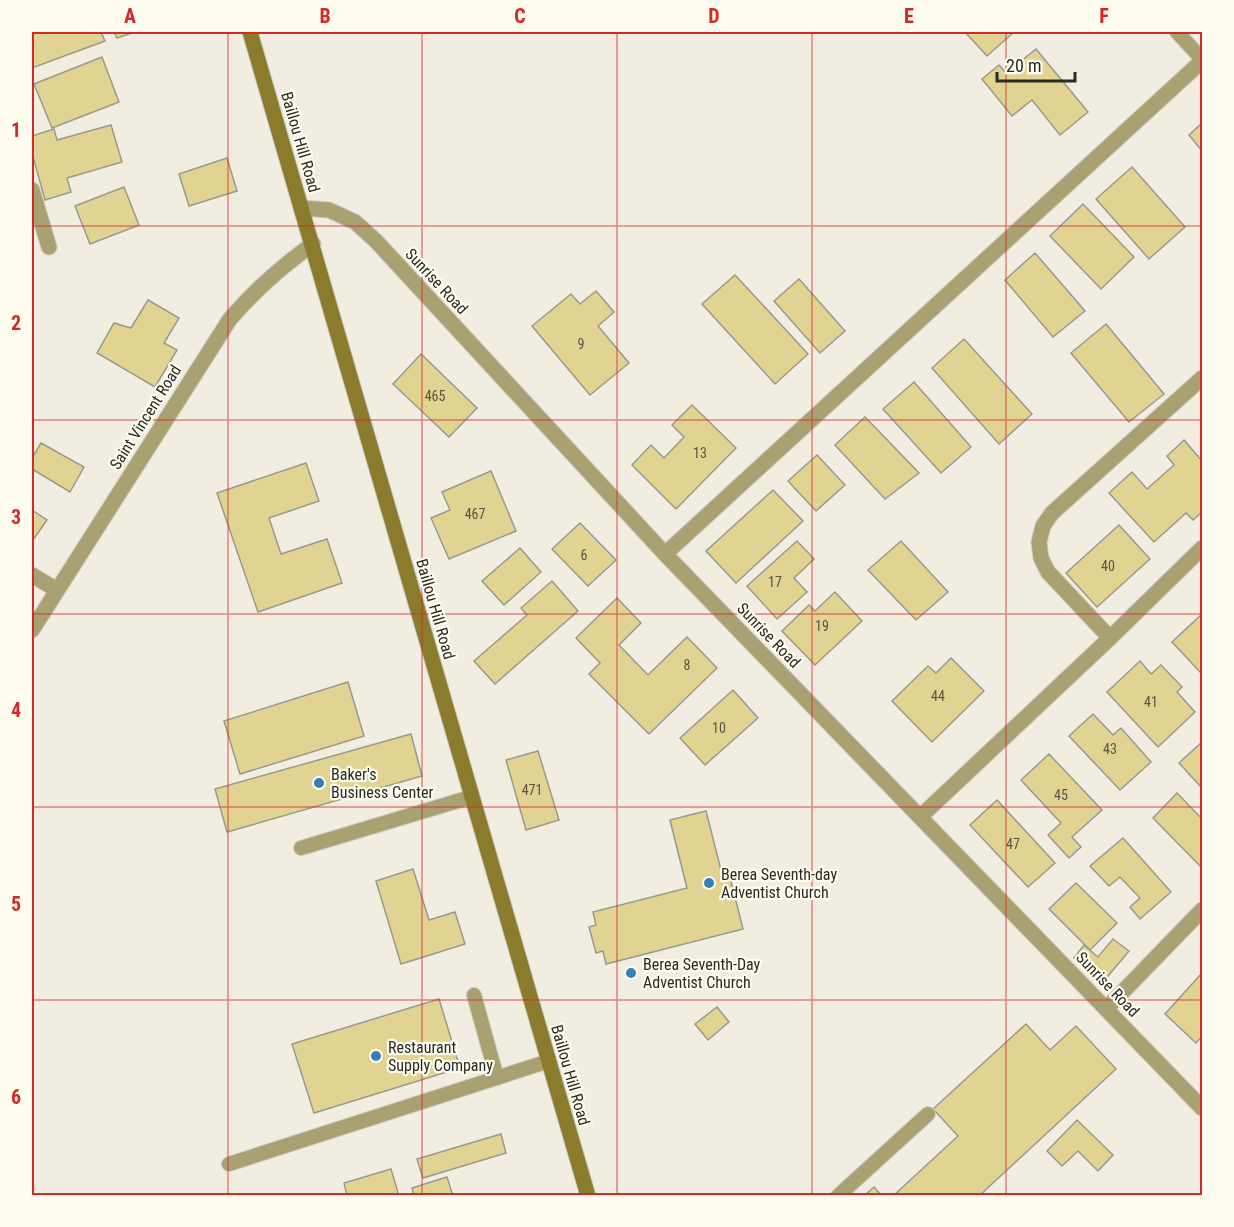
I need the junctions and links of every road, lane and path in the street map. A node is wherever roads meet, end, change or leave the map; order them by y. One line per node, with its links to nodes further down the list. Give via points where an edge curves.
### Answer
1 (250, 32): 5 (main road, Baillou Hill Road)
2 (1177, 32): 3 (lane)
3 (1203, 60): 10 (street)
4 (32, 190): 7 (street)
5 (301, 208): 6 (main road, Baillou Hill Road); 10 (street, Sunrise Road, via 329,210 355,222 376,241)
6 (313, 244): 12 (street, Saint Vincent Road, via 265,281 230,319); 15 (main road, Baillou Hill Road)
7 (49, 247)
8 (1203, 378): 14 (street, via 1052,513 1043,526 1039,542 1048,572)
9 (1203, 548): 14 (street)
10 (665, 554): 16 (street, Sunrise Road)
11 (32, 575): 12 (street)
12 (57, 590): 13 (street, Saint Vincent Road)
13 (32, 630)
14 (1110, 638): 16 (street)
15 (471, 797): 17 (lane); 21 (main road, Baillou Hill Road)
16 (920, 817): 20 (street, Sunrise Road)
17 (301, 848)
18 (1203, 910): 20 (street)
19 (474, 995): 22 (lane)
20 (1107, 1008): 23 (street, Sunrise Road)
21 (549, 1061): 22 (lane); 26 (main road, Baillou Hill Road)
22 (497, 1078): 25 (lane)
23 (1203, 1108)
24 (928, 1114): 27 (lane)
25 (229, 1164)
26 (588, 1196)
27 (838, 1196)

